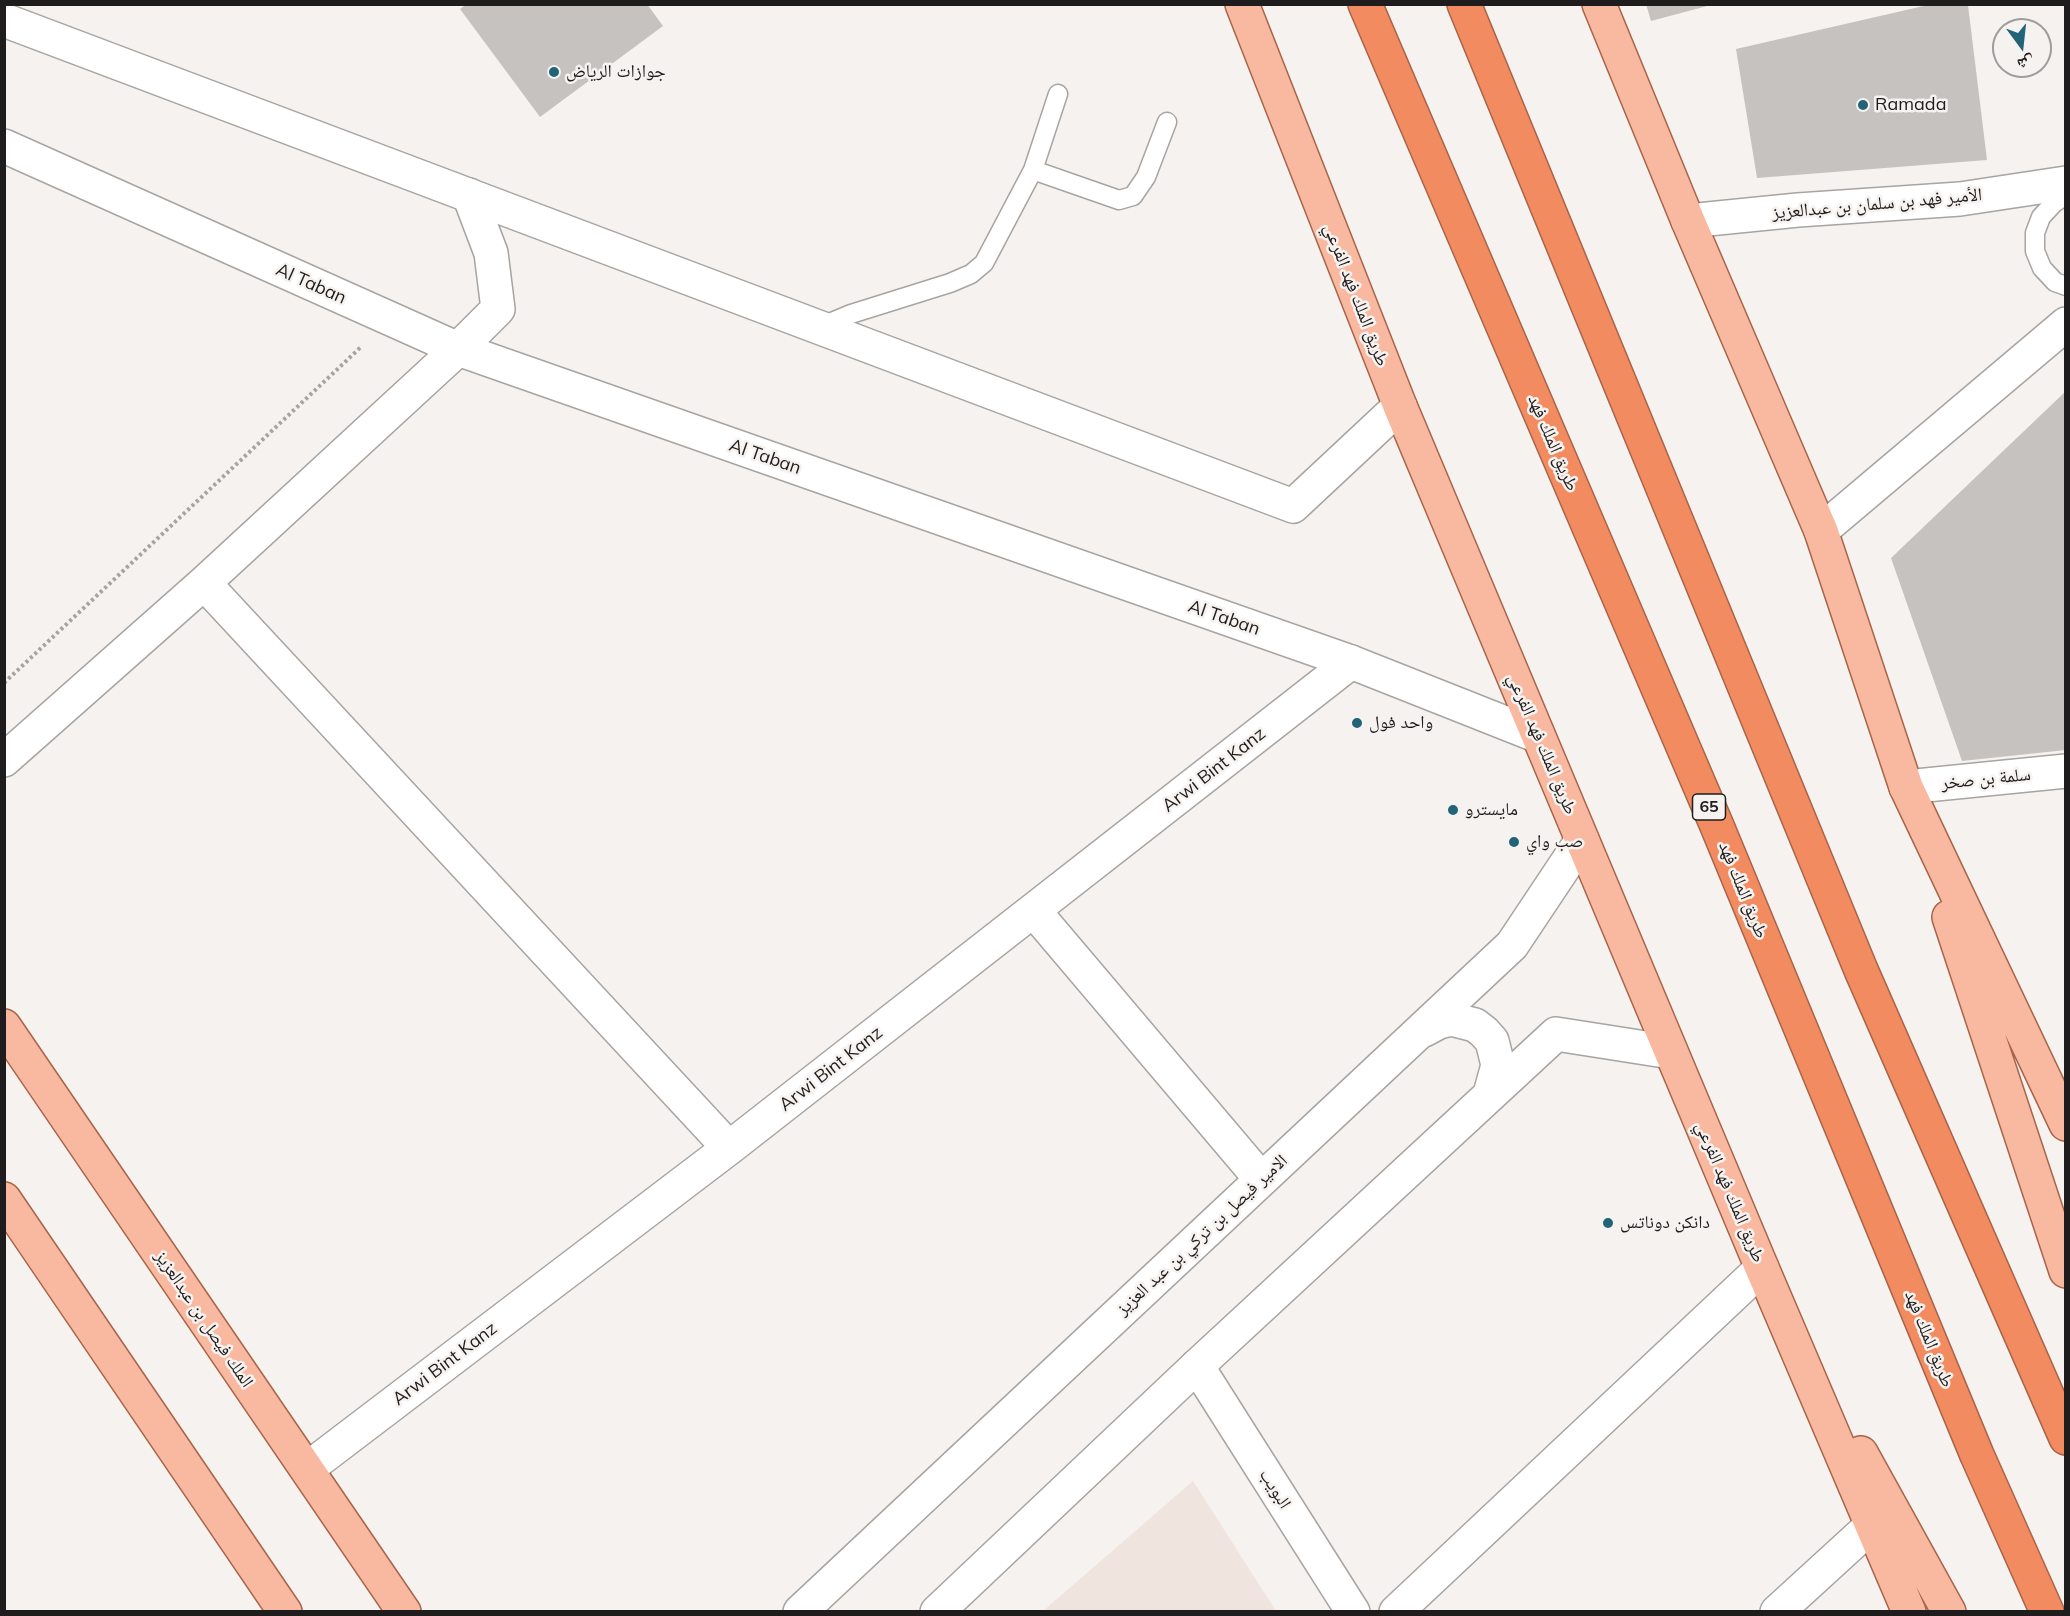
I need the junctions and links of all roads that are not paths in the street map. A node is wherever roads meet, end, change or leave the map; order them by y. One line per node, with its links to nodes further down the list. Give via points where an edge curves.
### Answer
1 (1242, 4): 18 (main road, طريق الملك فهد الفرعي)
2 (1365, 4): 51 (highway, طريق الملك فهد / 65, via 1717,826 1977,1455)
3 (1464, 4): 39 (highway, via 1861,970)
4 (1599, 4): 13 (main road)
5 (4, 20): 11 (street)
6 (1058, 94): 9 (lane)
7 (1167, 122): 9 (lane, via 1146,177 1133,196 1119,201)
8 (4, 147): 17 (street, Al Taban)
9 (1034, 170): 16 (lane, via 984,263 970,274)
10 (2066, 183): 13 (street, الأمير فهد بن سلمان بن عبدالعزيز, via 1960,199)
11 (469, 195): 16 (street); 17 (street, via 491,253 498,309)
12 (2066, 195): 14 (lane, via 2041,217 2034,233 2035,251 2042,268 2055,282)
13 (1688, 221): 19 (main road)
14 (2066, 286)
15 (2066, 324): 19 (street)
16 (820, 327): 18 (street, via 1293,506)
17 (458, 349): 20 (street); 21 (street, Al Taban)
18 (1400, 406): 22 (main road, طريق الملك فهد الفرعي)
19 (1821, 531): 25 (main road)
20 (204, 583): 23 (street); 33 (street)
21 (1351, 662): 22 (street, Al Taban); 27 (street, Arwi Bint Kanz)
22 (1538, 736): 26 (main road, طريق الملك فهد الفرعي)
23 (4, 760)
24 (2066, 771): 25 (street, سلمة بن صخر)
25 (1906, 787): 32 (main road); 36 (main road)
26 (1582, 840): 29 (street, الامير فيصل بن تركي بن عبد العزيز, via 1512,945); 30 (main road, طريق الملك فهد الفرعي)
27 (1034, 910): 33 (street, Arwi Bint Kanz); 34 (street)
28 (4, 1026): 40 (main road, الملك فيصل بن عبدالعزيز)
29 (1418, 1034): 31 (street, via 1451,1019 1475,1025 1484,1032 1492,1041 1498,1065); 34 (street, الامير فيصل بن تركي بن عبد العزيز)
30 (1671, 1052): 31 (street, via 1556,1034); 37 (main road, طريق الملك فهد الفرعي)
31 (1490, 1094): 38 (street)
32 (2061, 1106)
33 (729, 1148): 40 (street, Arwi Bint Kanz)
34 (1262, 1179): 44 (street, الامير فيصل بن تركي بن عبد العزيز)
35 (4, 1199): 42 (main road)
36 (2066, 1271)
37 (1768, 1280): 41 (main road, طريق الملك فهد الفرعي); 47 (street); 50 (main road)
38 (1197, 1366): 45 (street); 46 (street, البويب)
39 (2066, 1438)
40 (307, 1469): 43 (main road, الملك فيصل بن عبدالعزيز)
41 (1871, 1526): 48 (street); 49 (main road, طريق الملك فهد الفرعي)
42 (285, 1611)
43 (404, 1611)
44 (800, 1611)
45 (937, 1611)
46 (1353, 1611)
47 (1396, 1611)
48 (1777, 1611)
49 (1909, 1611)
50 (1949, 1611)
51 (2047, 1611)

